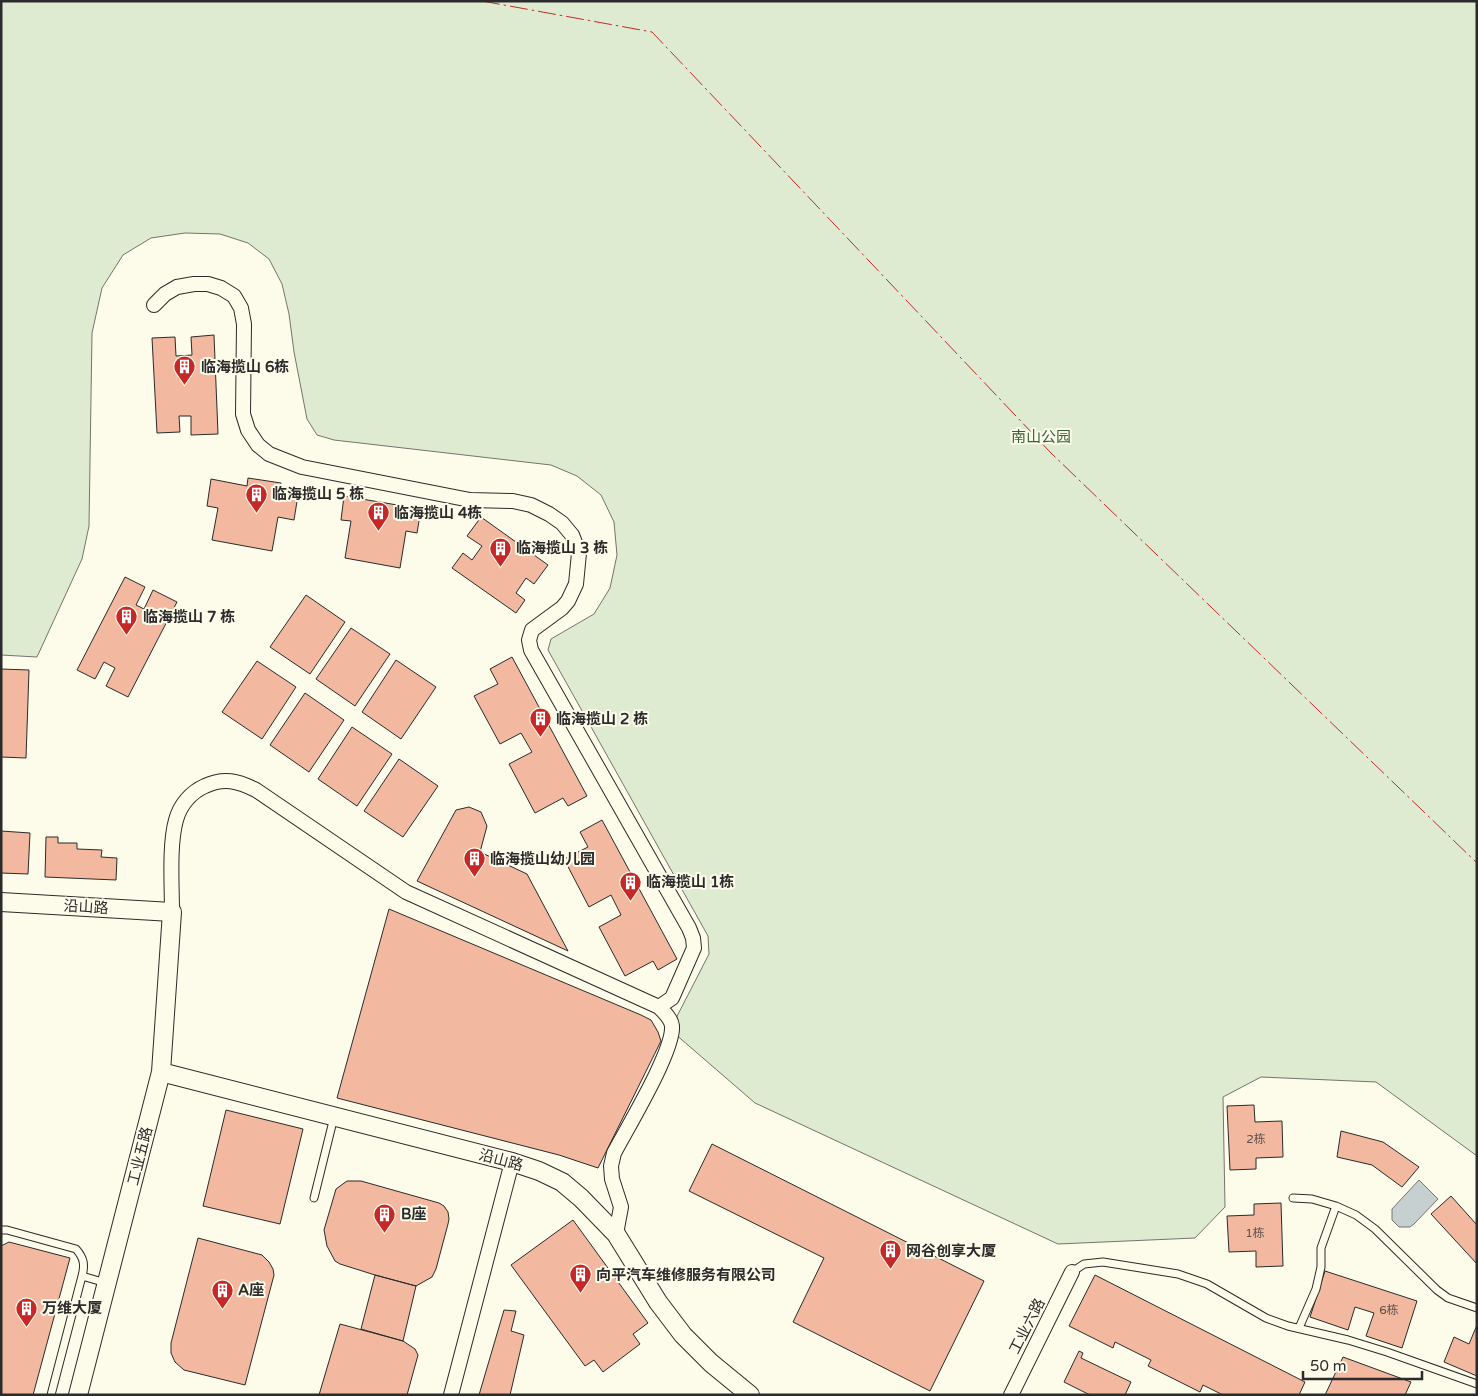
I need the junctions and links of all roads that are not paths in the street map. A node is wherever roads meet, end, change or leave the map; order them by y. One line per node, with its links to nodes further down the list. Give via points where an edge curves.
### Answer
1 (154, 305): 4 (street, via 178,287 194,284 208,284 234,296 241,308 244,324 243,414 248,430 269,454 302,467 461,499 531,505 562,523 572,534 579,553 576,584 568,601 532,630 529,640 693,938 694,948 672,998)
2 (1, 902): 3 (street, 沿山路)
3 (172, 912): 4 (street, via 172,842 176,819 184,802 197,790 227,780 256,790 406,892); 5 (street, 工业五路)
4 (659, 1007): 12 (street, via 672,1026 668,1046 614,1153 611,1166 621,1207)
5 (161, 1072): 6 (street, 沿山路); 15 (street, 工业五路)
6 (334, 1116): 7 (street, 沿山路); 8 (lane)
7 (512, 1162): 12 (street, 沿山路, via 562,1182); 21 (street)
8 (314, 1198)
9 (1294, 1198): 10 (lane)
10 (1336, 1206): 16 (lane, via 1356,1215 1374,1229 1448,1298); 17 (lane, via 1321,1248 1316,1289)
11 (1, 1230): 14 (lane, via 76,1249 83,1257)
12 (616, 1234): 22 (street, 沿山路, via 658,1302 683,1335)
13 (1072, 1272): 17 (lane, via 1084,1264 1103,1262 1178,1274 1207,1284 1266,1318); 23 (street, 工业六路)
14 (82, 1276): 15 (lane); 19 (lane)
15 (107, 1283): 20 (street, 工业五路)
16 (1477, 1308)
17 (1299, 1328): 18 (lane, via 1387,1352)
18 (1477, 1384)
19 (51, 1395)
20 (78, 1395)
21 (451, 1395)
22 (750, 1395)
23 (1011, 1395)

